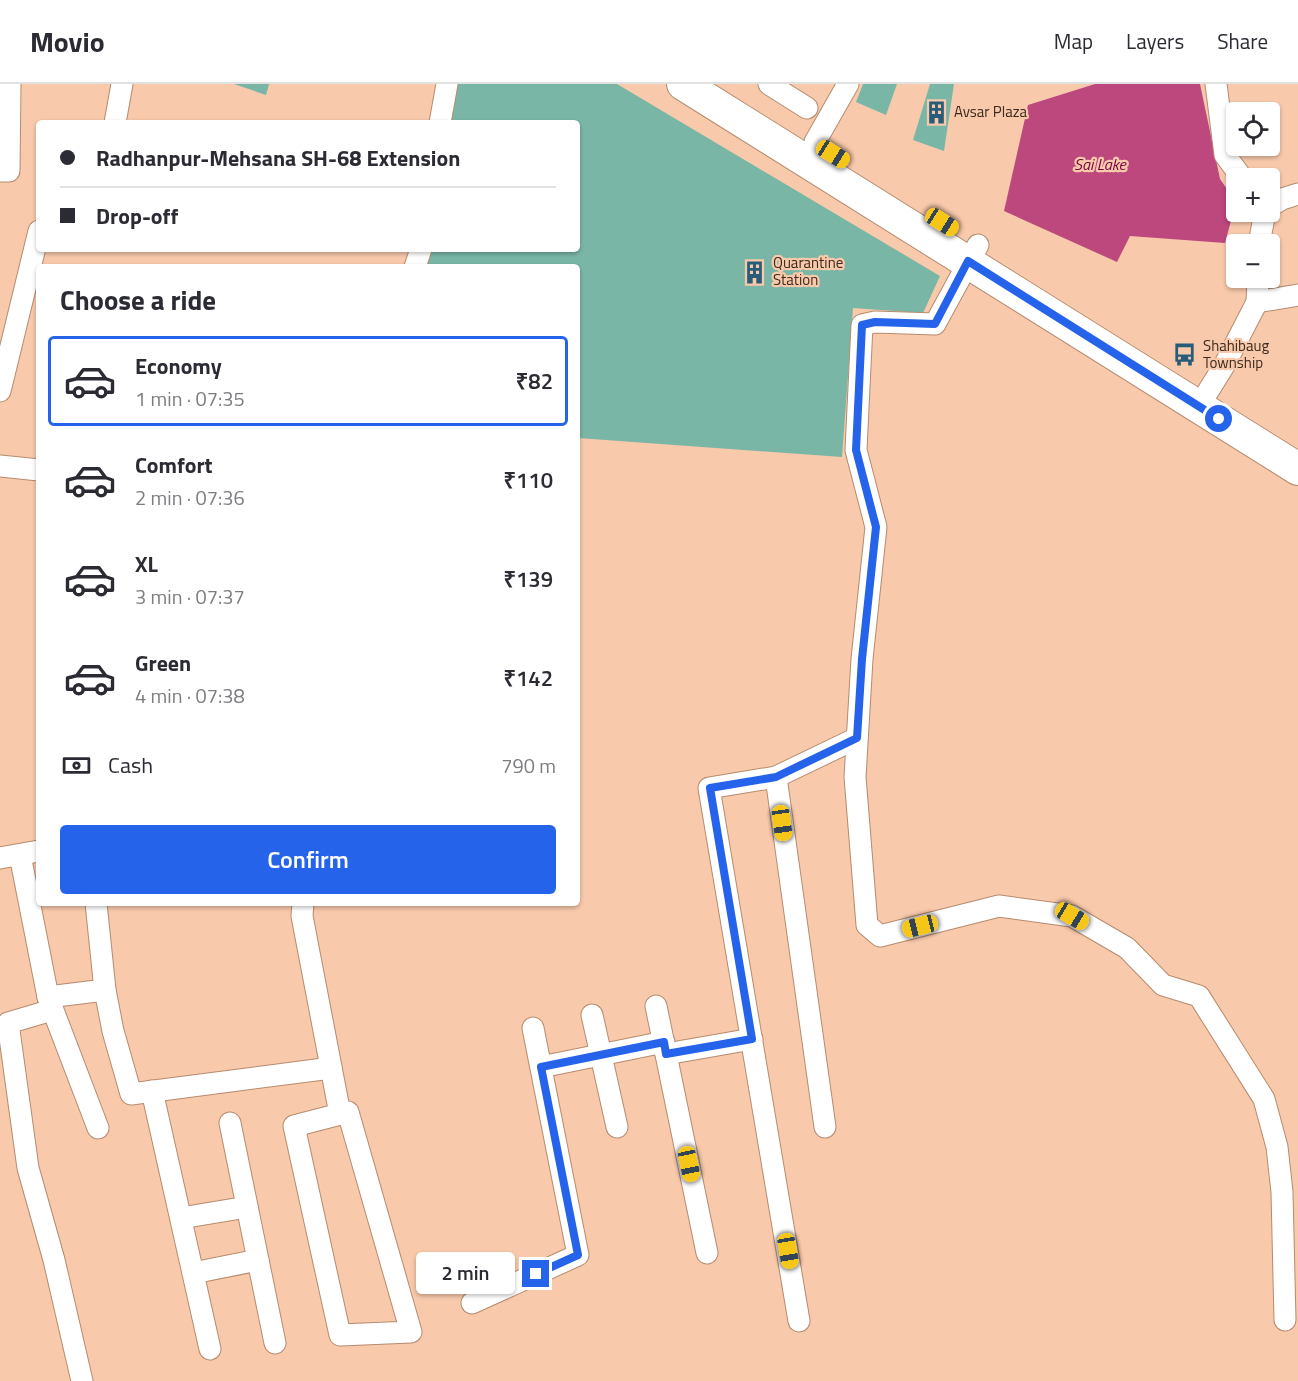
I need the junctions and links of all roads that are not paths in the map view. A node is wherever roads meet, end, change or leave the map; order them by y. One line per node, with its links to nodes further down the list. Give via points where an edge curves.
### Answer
1 (10, 84): 14 (street, via 9,171)
2 (123, 84): 10 (street)
3 (447, 84): 11 (street)
4 (683, 84): 18 (highway)
5 (723, 84): 12 (highway)
6 (769, 84): 9 (street)
7 (848, 84): 12 (street)
8 (1216, 84): 13 (street, via 1225,155)
9 (807, 108)
10 (116, 120)
11 (441, 120)
12 (815, 142): 18 (highway)
13 (1235, 168)
14 (0, 171)
15 (1298, 194): 16 (street)
16 (1280, 200)
17 (36, 243): 22 (street)
18 (973, 253): 23 (highway); 28 (street, via 935,324 862,325 856,450 876,527)
19 (1258, 288): 21 (street)
20 (1298, 295): 21 (street)
21 (1257, 303): 23 (street)
22 (0, 391)
23 (1204, 399): 24 (highway); 26 (highway)
24 (1298, 451)
25 (0, 466): 27 (street)
26 (1298, 469)
27 (36, 470)
28 (857, 738): 29 (street); 56 (street, via 855,777 867,925 880,936 999,906 1072,916 1127,948 1163,985 1199,996 1264,1099 1277,1147)
29 (776, 777): 39 (street, via 710,788); 48 (street)
30 (20, 855): 34 (street)
31 (96, 906): 33 (street)
32 (303, 906): 43 (street)
33 (105, 990): 34 (street); 44 (street, via 131,1094)
34 (50, 1003): 37 (street); 49 (street)
35 (656, 1006): 40 (street)
36 (592, 1015): 41 (street)
37 (4, 1023): 60 (street, via 28,1167)
38 (533, 1028): 42 (street)
39 (752, 1039): 40 (street); 57 (street)
40 (665, 1048): 41 (street); 52 (street)
41 (603, 1054): 42 (street); 47 (street)
42 (541, 1067): 55 (street, via 578,1255)
43 (331, 1068): 44 (street); 45 (street)
44 (152, 1091): 51 (street)
45 (340, 1114): 45 (street, via 348,1112 411,1332 340,1335 294,1126)
46 (230, 1123): 50 (street)
47 (617, 1127)
48 (825, 1127)
49 (98, 1128)
50 (247, 1207): 51 (street); 53 (street)
51 (181, 1218): 54 (street)
52 (707, 1253)
53 (258, 1260): 54 (street); 58 (street)
54 (193, 1273): 59 (street)
55 (472, 1303)
56 (1285, 1320)
57 (799, 1321)
58 (275, 1343)
59 (210, 1349)
60 (82, 1381)

